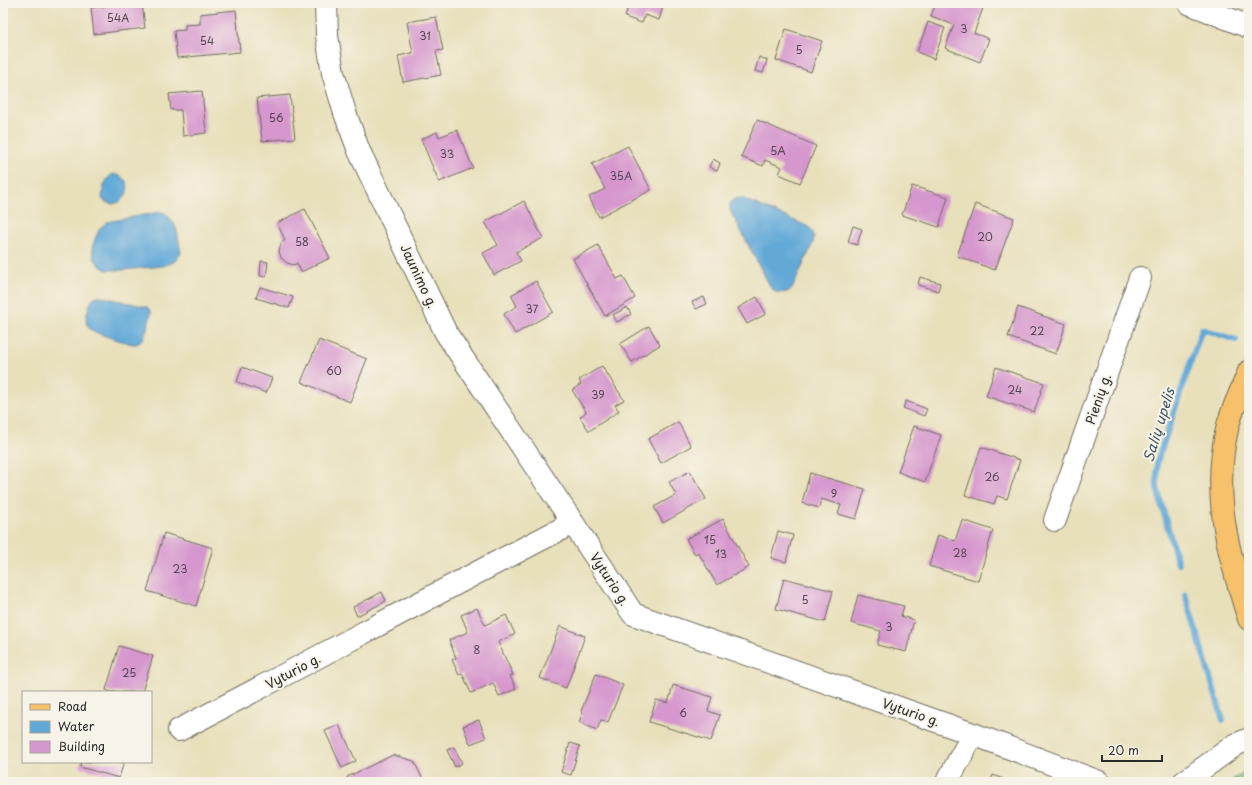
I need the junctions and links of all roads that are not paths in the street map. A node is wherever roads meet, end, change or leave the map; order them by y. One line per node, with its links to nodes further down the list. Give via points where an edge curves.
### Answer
1 (326, 3): 7 (street, Jaunimo g., via 333,73 359,151 446,333)
2 (1189, 3): 3 (street)
3 (1249, 27)
4 (1140, 278): 6 (street, Pienių g.)
5 (1249, 371): 8 (main road, via 1228,425 1221,482 1225,533 1235,577)
6 (1056, 520)
7 (573, 523): 9 (street, Vyturio g.); 10 (street, Vyturio g., via 633,614)
8 (1249, 619)
9 (179, 730)
10 (973, 734): 12 (street); 13 (street, Vyturio g.)
11 (1249, 739): 14 (street, via 1235,745)
12 (946, 782)
13 (1099, 782)
14 (1184, 782)

